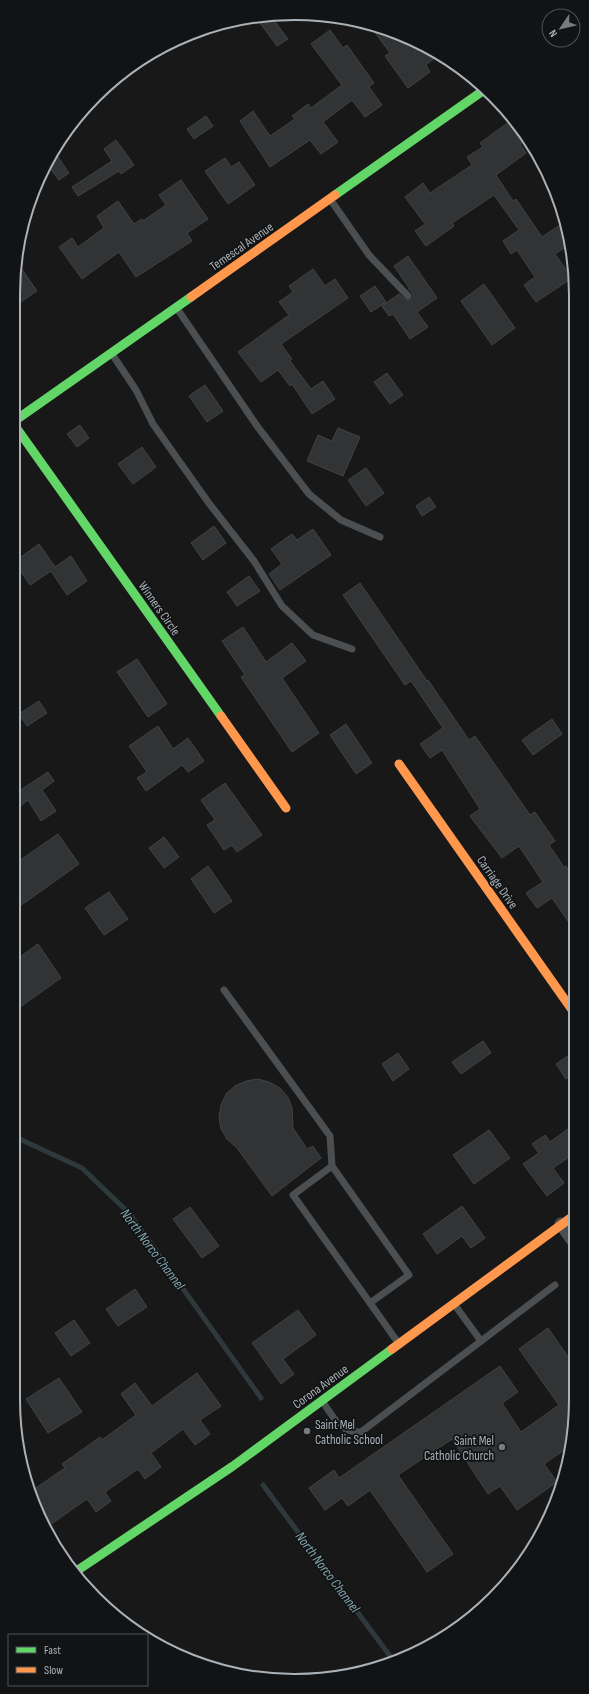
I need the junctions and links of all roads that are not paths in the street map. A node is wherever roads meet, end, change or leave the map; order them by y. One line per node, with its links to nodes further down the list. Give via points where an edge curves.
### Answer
1 (480, 93): 2 (street, Temescal Avenue)
2 (330, 199): 3 (lane, via 370,255); 4 (street, Temescal Avenue)
3 (408, 296)
4 (176, 307): 5 (street, Temescal Avenue); 8 (lane, via 257,426 309,494 341,520)
5 (111, 352): 6 (street, Temescal Avenue); 9 (lane, via 136,390 153,424 208,502 254,561 282,606 313,635)
6 (20, 417)
7 (20, 432): 11 (street, Winners Circle)
8 (380, 537)
9 (352, 650)
10 (399, 764): 13 (street, Carriage Drive)
11 (286, 808)
12 (224, 990): 14 (lane, via 330,1136)
13 (569, 1005)
14 (332, 1166): 19 (lane, via 293,1195); 19 (lane, via 409,1275)
15 (569, 1219): 16 (street, Corona Avenue)
16 (561, 1224): 17 (street); 20 (street, Corona Avenue)
17 (569, 1235)
18 (555, 1285): 21 (lane)
19 (370, 1303): 22 (lane)
20 (454, 1303): 21 (lane); 22 (street, Corona Avenue)
21 (481, 1341): 23 (lane, via 362,1432 342,1429)
22 (399, 1344): 23 (street, Corona Avenue)
23 (322, 1401): 24 (street, Corona Avenue, via 233,1466)
24 (79, 1569)

